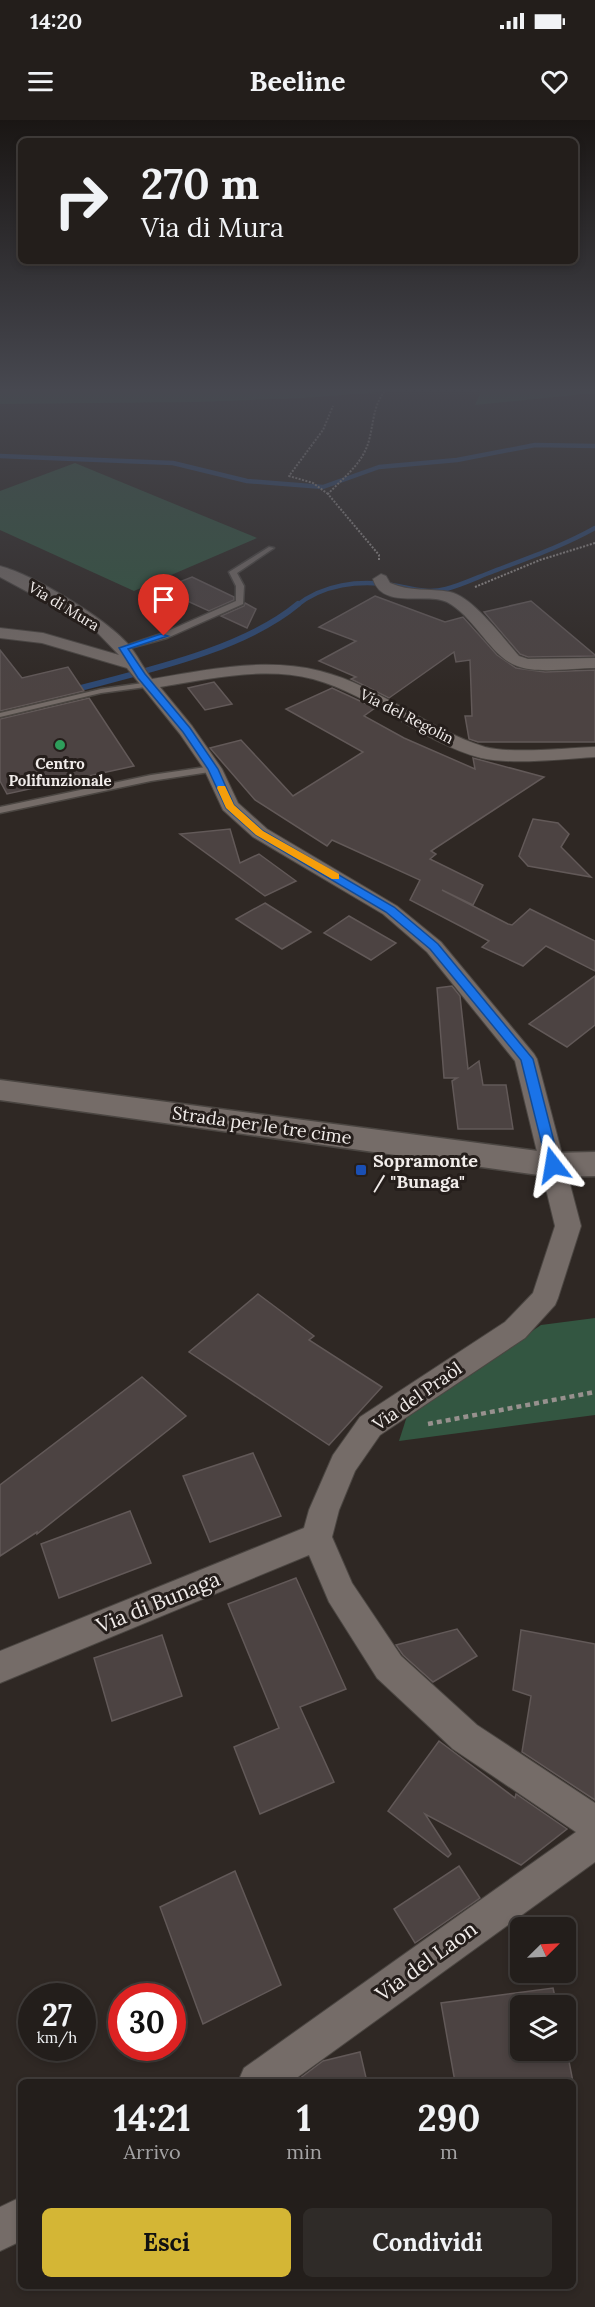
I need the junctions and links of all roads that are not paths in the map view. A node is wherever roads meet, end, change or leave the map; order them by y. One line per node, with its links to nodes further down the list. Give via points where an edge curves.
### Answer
1 (271, 548): 5 (lane, via 233,572 240,586 240,602 164,636)
2 (0, 571): 5 (street, Via di Mura, via 97,623)
3 (382, 583): 6 (street, via 402,594 449,596 474,614 513,659 526,664)
4 (0, 633): 7 (street, Via di Mura, via 43,638)
5 (123, 648): 7 (street, Via di Mura)
6 (595, 663)
7 (141, 675): 8 (lane, via 101,691); 9 (street, Via del Regolin, via 236,670 317,675 387,704 431,732 485,753); 10 (street, Via di Mura)
8 (0, 715)
9 (595, 752)
10 (213, 769): 11 (lane); 14 (street, Via di Mura, via 230,806 260,833 390,910 441,954 526,1059)
11 (0, 810)
12 (0, 1090): 14 (main road, Strada per le tre cime)
13 (595, 1164): 14 (main road, Strada per le tre cime)
14 (553, 1165): 15 (street, Via del Praòl, via 568,1226 545,1298 515,1330 370,1426 343,1464)
15 (317, 1537): 16 (street, Via di Bunaga); 17 (street, via 340,1592 389,1667 465,1737)
16 (0, 1667)
17 (595, 1824)
18 (595, 1840): 19 (street, Via del Laon)
19 (262, 2079)
20 (18, 2220): 21 (street)
21 (0, 2230)

